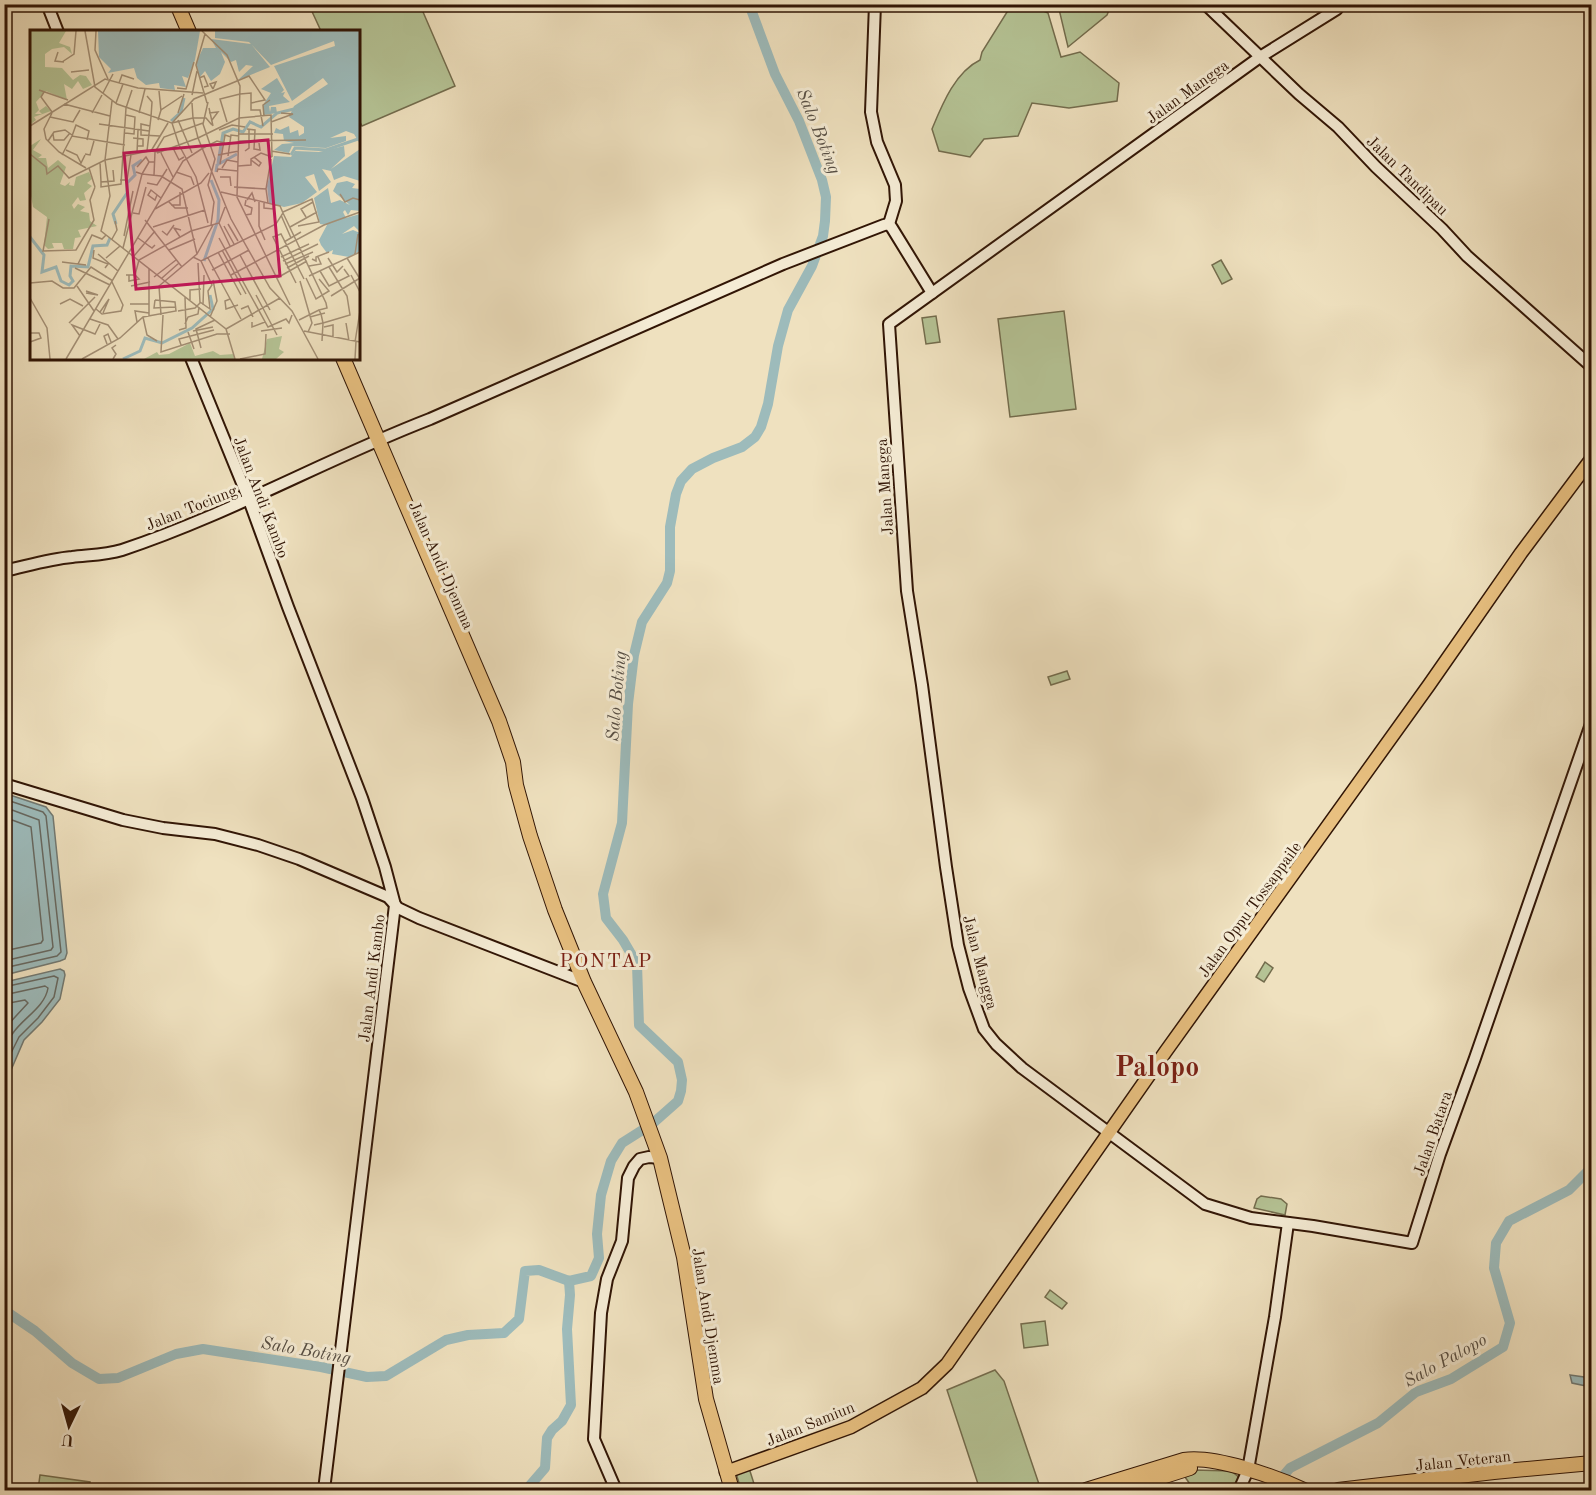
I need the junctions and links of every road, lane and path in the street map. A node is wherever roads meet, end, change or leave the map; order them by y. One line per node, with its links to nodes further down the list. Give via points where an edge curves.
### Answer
1 (47, 4): 7 (street)
2 (177, 4): 8 (highway)
3 (183, 4): 9 (highway)
4 (875, 4): 11 (street, via 871,112 875,137 895,185 896,201)
5 (1205, 4): 10 (street, Jalan Tandipau)
6 (1340, 4): 10 (street, Jalan Mangga)
7 (57, 30)
8 (188, 30)
9 (194, 30)
10 (1260, 57): 12 (street, Jalan Mangga); 16 (street, Jalan Tandipau, via 1338,127 1467,256)
11 (889, 224): 12 (street); 17 (street, Jalan Tociung, via 800,257)
12 (932, 292): 25 (street, Jalan Mangga, via 892,321 889,328 907,591 958,945 984,1029 1011,1059)
13 (192, 360): 19 (street, Jalan Andi Kambo)
14 (337, 360): 17 (highway, Jalan Andi Djemma)
15 (344, 360): 17 (highway, Jalan Andi Djemma)
16 (1592, 367)
17 (375, 441): 19 (street, Jalan Tociung); 24 (highway, Jalan Andi Djemma, via 502,738 530,836)
18 (1592, 458): 25 (main road, Jalan Oppu Tossappaile)
19 (249, 500): 20 (street, Jalan Tociung, via 118,551); 23 (street, Jalan Andi Kambo, via 362,798)
20 (4, 571)
21 (1592, 721): 27 (street, Jalan Batara, via 1412,1243)
22 (4, 784): 23 (street, via 123,820 258,845 388,897)
23 (394, 905): 24 (street); 33 (street, Jalan Andi Kambo)
24 (584, 982): 26 (highway, Jalan Andi Djemma)
25 (1109, 1133): 27 (street, Jalan Batara, via 1205,1204 1251,1218); 28 (main road, Jalan Oppu Tossappaile, via 956,1352)
26 (656, 1145): 31 (highway, Jalan Andi Djemma, via 684,1257 706,1399); 34 (street, via 649,1157 634,1166 628,1178 622,1241 607,1279 601,1313 594,1439)
27 (1288, 1223): 30 (street, via 1275,1317)
28 (933, 1378): 31 (main road, Jalan Samiun, via 922,1388 839,1432)
29 (1592, 1463): 40 (highway, Jalan Veteran)
30 (1241, 1468): 32 (highway, via 1185,1469); 38 (street); 39 (highway)
31 (726, 1472): 35 (highway, Jalan Andi Djemma)
32 (1145, 1478): 36 (highway); 37 (highway)
33 (324, 1491)
34 (616, 1491)
35 (732, 1491)
36 (1086, 1491)
37 (1121, 1491)
38 (1239, 1491)
39 (1304, 1491)
40 (1338, 1491)

